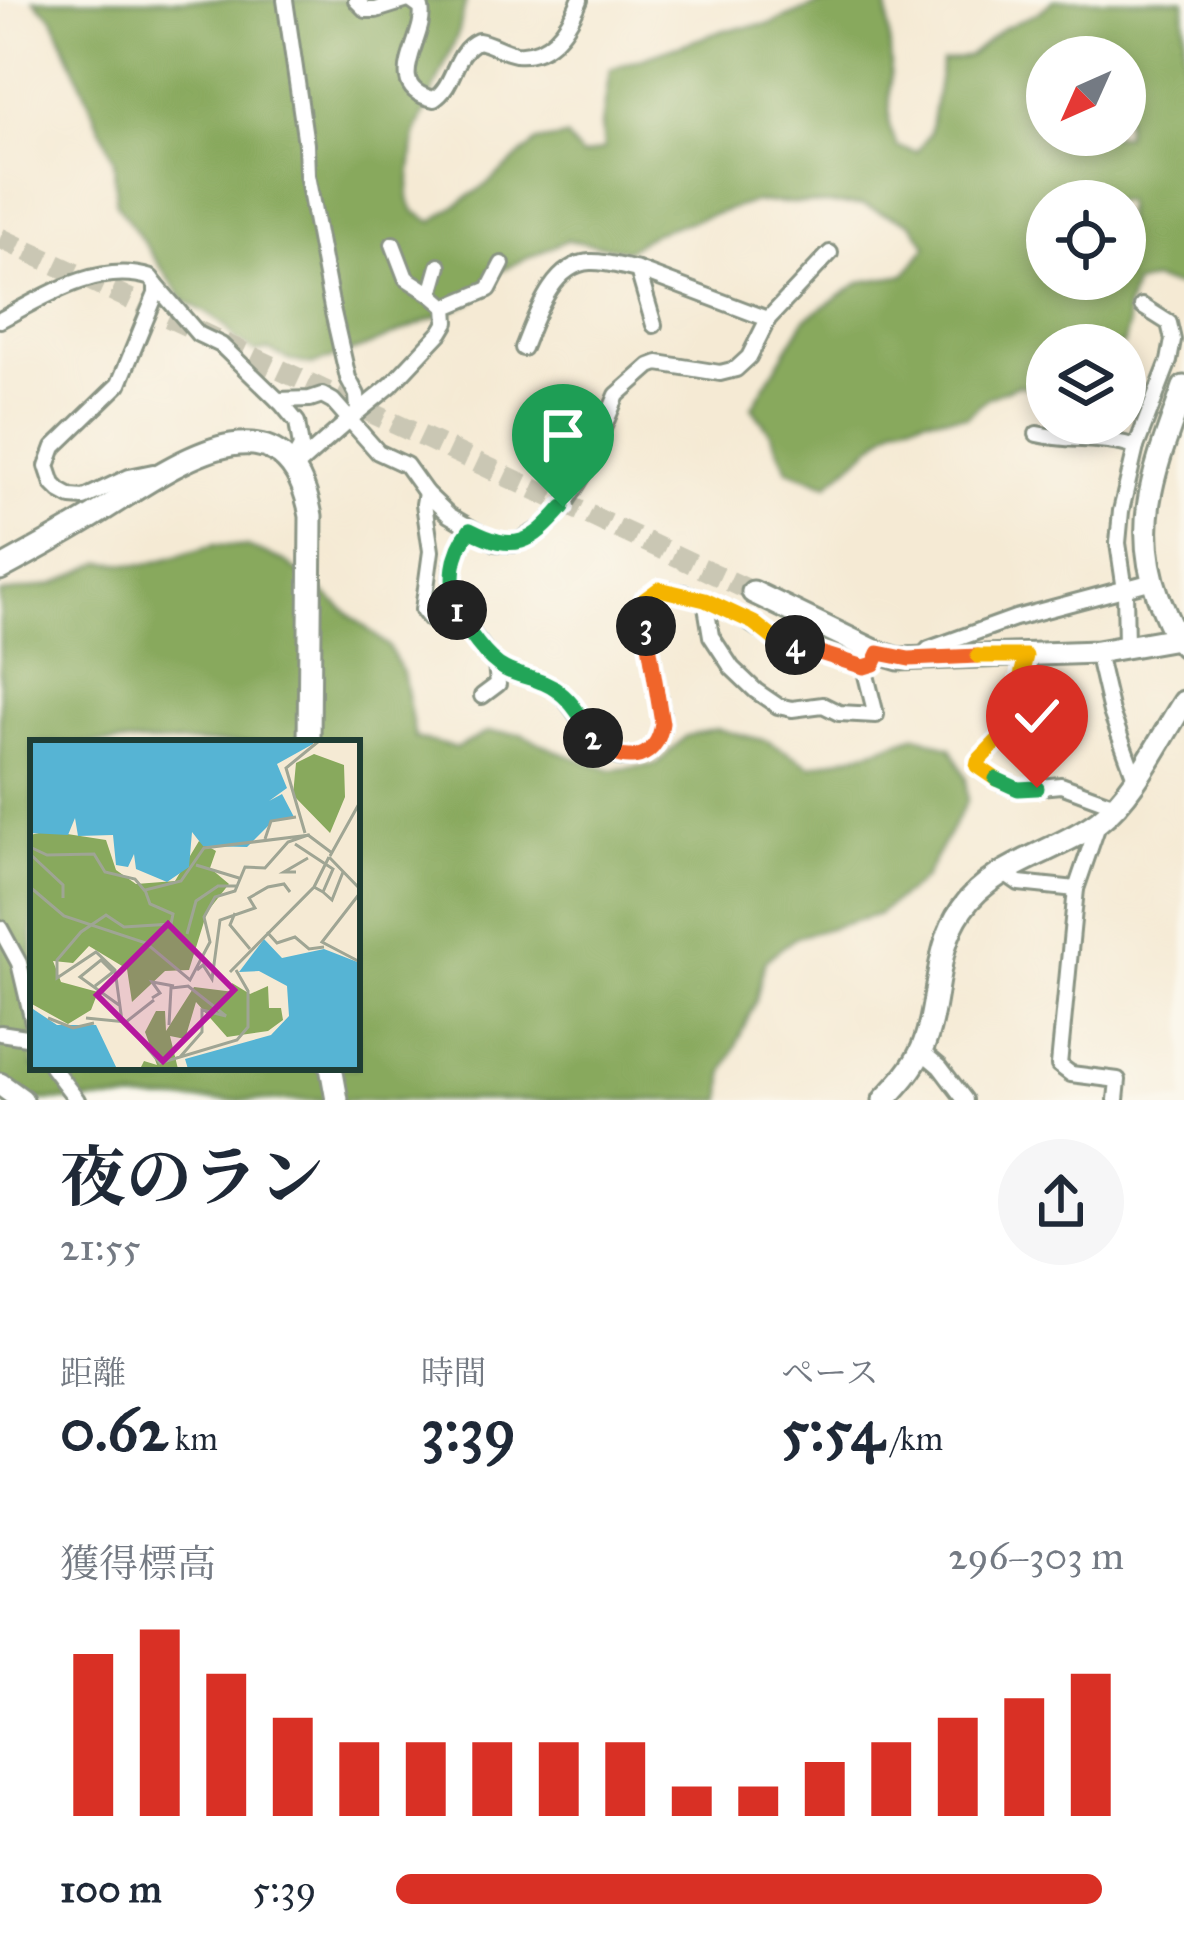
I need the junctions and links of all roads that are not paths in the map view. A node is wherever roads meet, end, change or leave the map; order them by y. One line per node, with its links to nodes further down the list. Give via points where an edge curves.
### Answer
1 (285, 0): 20 (street, via 307,175 357,394)
2 (356, 0): 3 (street, via 366,10)
3 (409, 0): 4 (street, via 424,18 409,77 413,89 434,99 467,46 532,52 568,27)
4 (580, 0)
5 (393, 244): 11 (street, via 406,278)
6 (830, 253): 14 (street)
7 (502, 264): 13 (street, via 489,289)
8 (439, 266): 11 (street)
9 (638, 270): 14 (street); 16 (street); 17 (street, via 577,266 546,292)
10 (156, 285): 15 (street, via 147,275 93,277); 19 (street, via 198,334 221,345); 24 (street, via 119,384 54,447 47,466 60,491 84,498)
11 (431, 294): 13 (street)
12 (1142, 306): 22 (street, via 1169,323 1173,340)
13 (446, 307): 20 (street, via 441,332)
14 (768, 319): 26 (street, via 736,369 720,374 658,363 617,395 585,472 544,527 513,544)
15 (0, 320)
16 (654, 325)
17 (524, 348)
18 (1184, 387): 28 (street, via 1147,506)
19 (278, 400): 20 (street, via 322,395); 23 (street, via 297,422 301,447)
20 (353, 417): 23 (street); 25 (street, via 378,452 406,465)
21 (1124, 444): 22 (street)
22 (1136, 447): 29 (street, via 1118,543)
23 (293, 465): 24 (street, via 240,443); 42 (street, via 311,534)
24 (164, 470): 27 (street)
25 (427, 493): 26 (street); 32 (street, via 423,610 430,619)
26 (470, 530): 32 (street, via 452,568)
27 (0, 569)
28 (1153, 581): 29 (street); 33 (street)
29 (1124, 590): 34 (street); 37 (street, via 1015,618)
30 (753, 592): 38 (street)
31 (705, 600): 38 (street, via 773,638); 38 (street, via 711,636 732,668 778,706 875,715); 39 (street, via 659,589 644,600 662,723 656,744 640,755 610,754 558,691)
32 (463, 622): 39 (street)
33 (1180, 642): 34 (street)
34 (1126, 647): 35 (street)
35 (1097, 652): 36 (street); 43 (street)
36 (1026, 656): 37 (street); 44 (street, via 1009,723 977,766 1018,789 1061,785)
37 (920, 659): 38 (street)
38 (872, 660)
39 (496, 663): 40 (street, via 498,685)
40 (482, 696)
41 (1184, 702): 43 (street)
42 (308, 740)
43 (1135, 778): 44 (street)
44 (1108, 813): 45 (street); 46 (street)
45 (1003, 872): 46 (street, via 1019,884); 51 (street, via 956,918)
46 (1076, 889): 60 (street, via 1059,1065 1071,1075 1118,1080)
47 (0, 928): 48 (street)
48 (30, 1009)
49 (0, 1034): 50 (street)
50 (30, 1038)
51 (921, 1051): 58 (street); 59 (street)
52 (54, 1070): 56 (street)
53 (332, 1070): 57 (street)
54 (0, 1084): 55 (street)
55 (22, 1100)
56 (77, 1100)
57 (337, 1100)
58 (884, 1100)
59 (964, 1100)
60 (1116, 1100)

